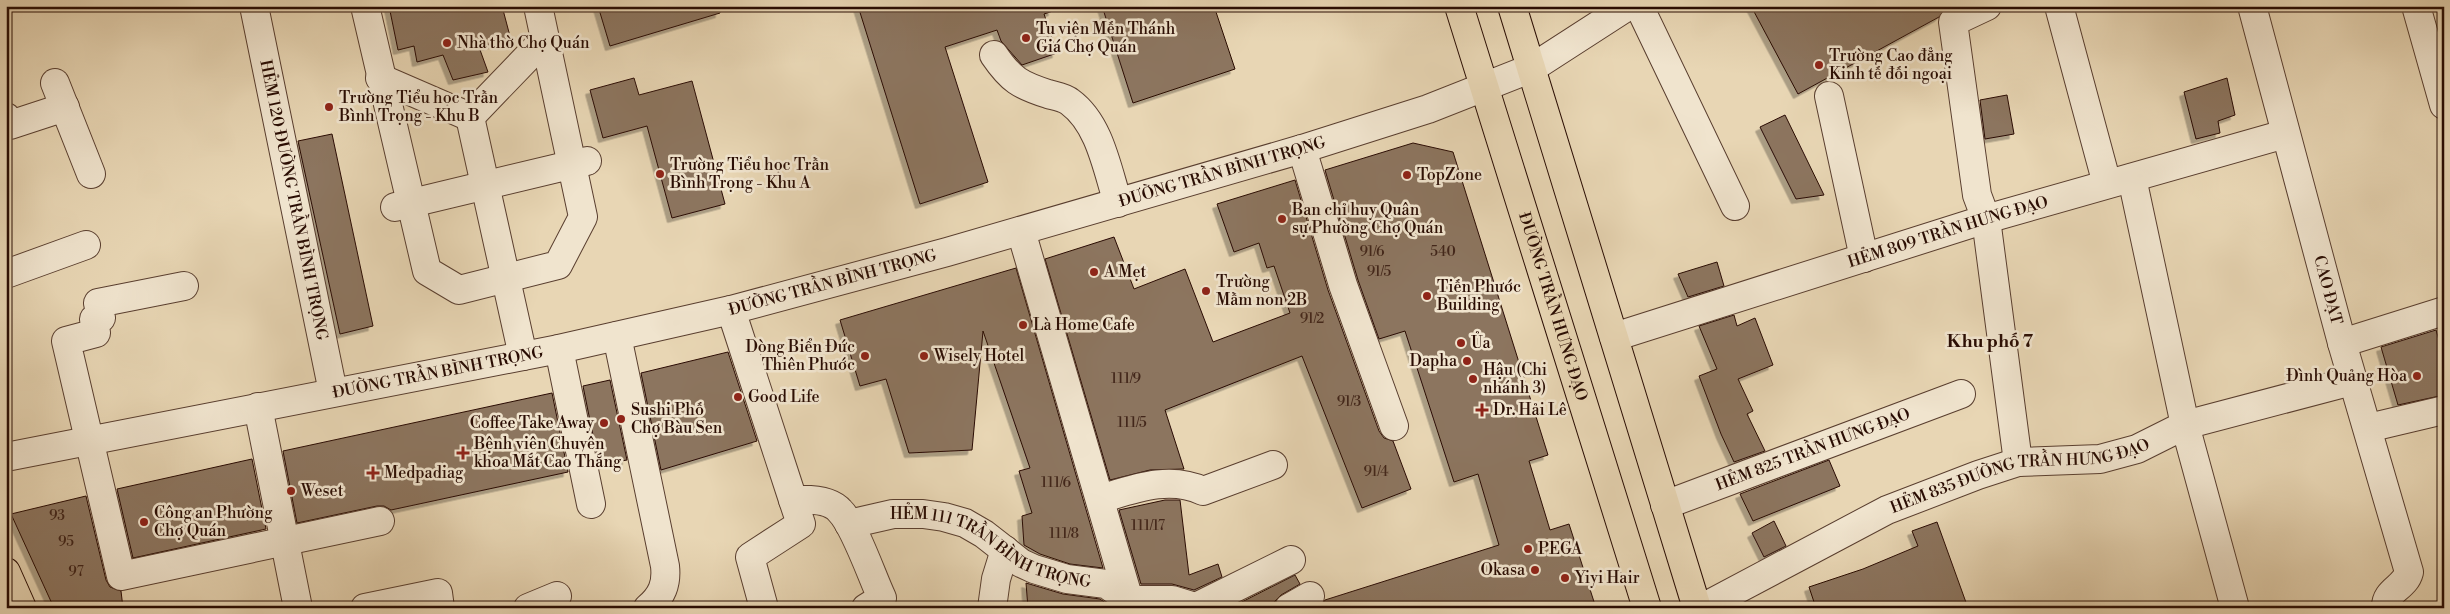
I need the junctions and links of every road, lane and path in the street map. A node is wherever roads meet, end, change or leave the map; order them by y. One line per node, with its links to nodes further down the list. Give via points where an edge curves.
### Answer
1 (254, 6): 47 (street, HẺM 120 ĐƯỜNG TRẦN BÌNH TRỌNG)
2 (365, 6): 15 (street)
3 (538, 6): 12 (street)
4 (1459, 6): 17 (main road, ĐƯỜNG TRẦN HƯNG ĐẠO)
5 (1512, 6): 14 (main road)
6 (1628, 6): 14 (street, ĐƯỜNG TRẦN BÌNH TRỌNG)
7 (1639, 6): 31 (street)
8 (1987, 6): 32 (street, via 1953,22 1977,195)
9 (2059, 6): 27 (street)
10 (2252, 6): 23 (street, CAO ĐẠT)
11 (2416, 6): 19 (street)
12 (545, 39): 21 (street); 25 (street)
13 (994, 55): 29 (street, via 1009,76 1036,90 1069,101 1088,120 1103,154)
14 (1532, 68): 17 (street, ĐƯỜNG TRẦN BÌNH TRỌNG); 42 (main road)
15 (380, 78): 21 (street); 30 (street)
16 (55, 82): 20 (street)
17 (1484, 88): 24 (street, ĐƯỜNG TRẦN BÌNH TRỌNG); 80 (main road, ĐƯỜNG TRẦN HƯNG ĐẠO)
18 (1829, 96): 35 (street)
19 (2444, 105)
20 (66, 107): 22 (street); 26 (street)
21 (470, 117): 28 (street)
22 (7, 123)
23 (2285, 134): 27 (street, HẺM 809 TRẦN HƯNG ĐẠO); 43 (street, CAO ĐẠT)
24 (1302, 149): 29 (street, ĐƯỜNG TRẦN BÌNH TRỌNG); 52 (street, via 1344,285)
25 (579, 163): 28 (street); 37 (street, via 583,217 558,266)
26 (91, 174)
27 (2119, 181): 32 (street, HẺM 809 TRẦN HƯNG ĐẠO); 51 (street)
28 (485, 185): 30 (street); 37 (street)
29 (1118, 203): 33 (street, ĐƯỜNG TRẦN BÌNH TRỌNG)
30 (402, 205): 37 (street, via 427,271 459,290)
31 (1735, 206)
32 (1986, 219): 35 (street, HẺM 809 TRẦN HƯNG ĐẠO); 56 (street)
33 (1021, 231): 39 (street, ĐƯỜNG TRẦN BÌNH TRỌNG); 58 (street)
34 (86, 245): 36 (street)
35 (1864, 258): 42 (street, HẺM 809 TRẦN HƯNG ĐẠO)
36 (6, 274)
37 (506, 279): 45 (street)
38 (184, 286): 54 (street, via 98,303 101,318 94,320 96,334 66,341)
39 (731, 310): 41 (street, ĐƯỜNG TRẦN BÌNH TRỌNG); 59 (street)
40 (2444, 311): 43 (street)
41 (617, 336): 44 (street, ĐƯỜNG TRẦN BÌNH TRỌNG); 77 (street, via 665,566 665,585 661,595)
42 (1614, 337): 61 (main road)
43 (2342, 343): 46 (street, CAO ĐẠT)
44 (559, 349): 45 (street, ĐƯỜNG TRẦN BÌNH TRỌNG); 60 (street)
45 (523, 356): 47 (street, ĐƯỜNG TRẦN BÌNH TRỌNG)
46 (2352, 381): 51 (street, HẺM 835 ĐƯỜNG TRẦN HƯNG ĐẠO); 53 (street, CAO ĐẠT)
47 (333, 392): 49 (street, ĐƯỜNG TRẦN BÌNH TRỌNG)
48 (1960, 394): 61 (street, HẺM 825 TRẦN HƯNG ĐẠO)
49 (258, 407): 54 (street, ĐƯỜNG TRẦN BÌNH TRỌNG); 64 (street)
50 (2444, 410): 53 (street)
51 (2185, 425): 56 (street, HẺM 835 ĐƯỜNG TRẦN HƯNG ĐẠO, via 2137,449 2100,459); 83 (street)
52 (1394, 426)
53 (2368, 428): 84 (street, CAO ĐẠT, via 2409,572 2404,582 2390,593)
54 (89, 441): 55 (street, ĐƯỜNG TRẦN BÌNH TRỌNG); 64 (street, via 121,576)
55 (6, 457)
56 (2018, 462): 82 (street, HẺM 835 ĐƯỜNG TRẦN HƯNG ĐẠO, via 1887,510)
57 (1273, 465): 58 (street, via 1203,491 1189,484 1174,482)
58 (1100, 499): 69 (street)
59 (793, 500): 63 (street, via 821,501 840,510); 78 (street, via 801,524 750,557)
60 (591, 504)
61 (1666, 505): 81 (main road)
62 (380, 521): 64 (street)
63 (849, 524): 65 (street, HẺM 111 TRẦN BÌNH TRỌNG, via 894,514 944,517 965,523); 70 (street)
64 (285, 541): 73 (street)
65 (1005, 550): 69 (street, HẺM 111 TRẦN BÌNH TRỌNG, via 1034,569 1067,579 1097,582); 79 (street)
66 (1291, 560): 71 (street)
67 (6, 572): 72 (main road)
68 (558, 596): 76 (street)
69 (1117, 598): 71 (street, HẺM 111 TRẦN BÌNH TRỌNG, via 1172,600)
70 (883, 604)
71 (1197, 607)
72 (22, 608)
73 (298, 608)
74 (365, 608): 75 (street, via 438,593)
75 (440, 608)
76 (528, 608)
77 (648, 608)
78 (764, 608)
79 (992, 608)
80 (1647, 608)
81 (1697, 608)
82 (1702, 608)
83 (2235, 608)
84 (2386, 608)

